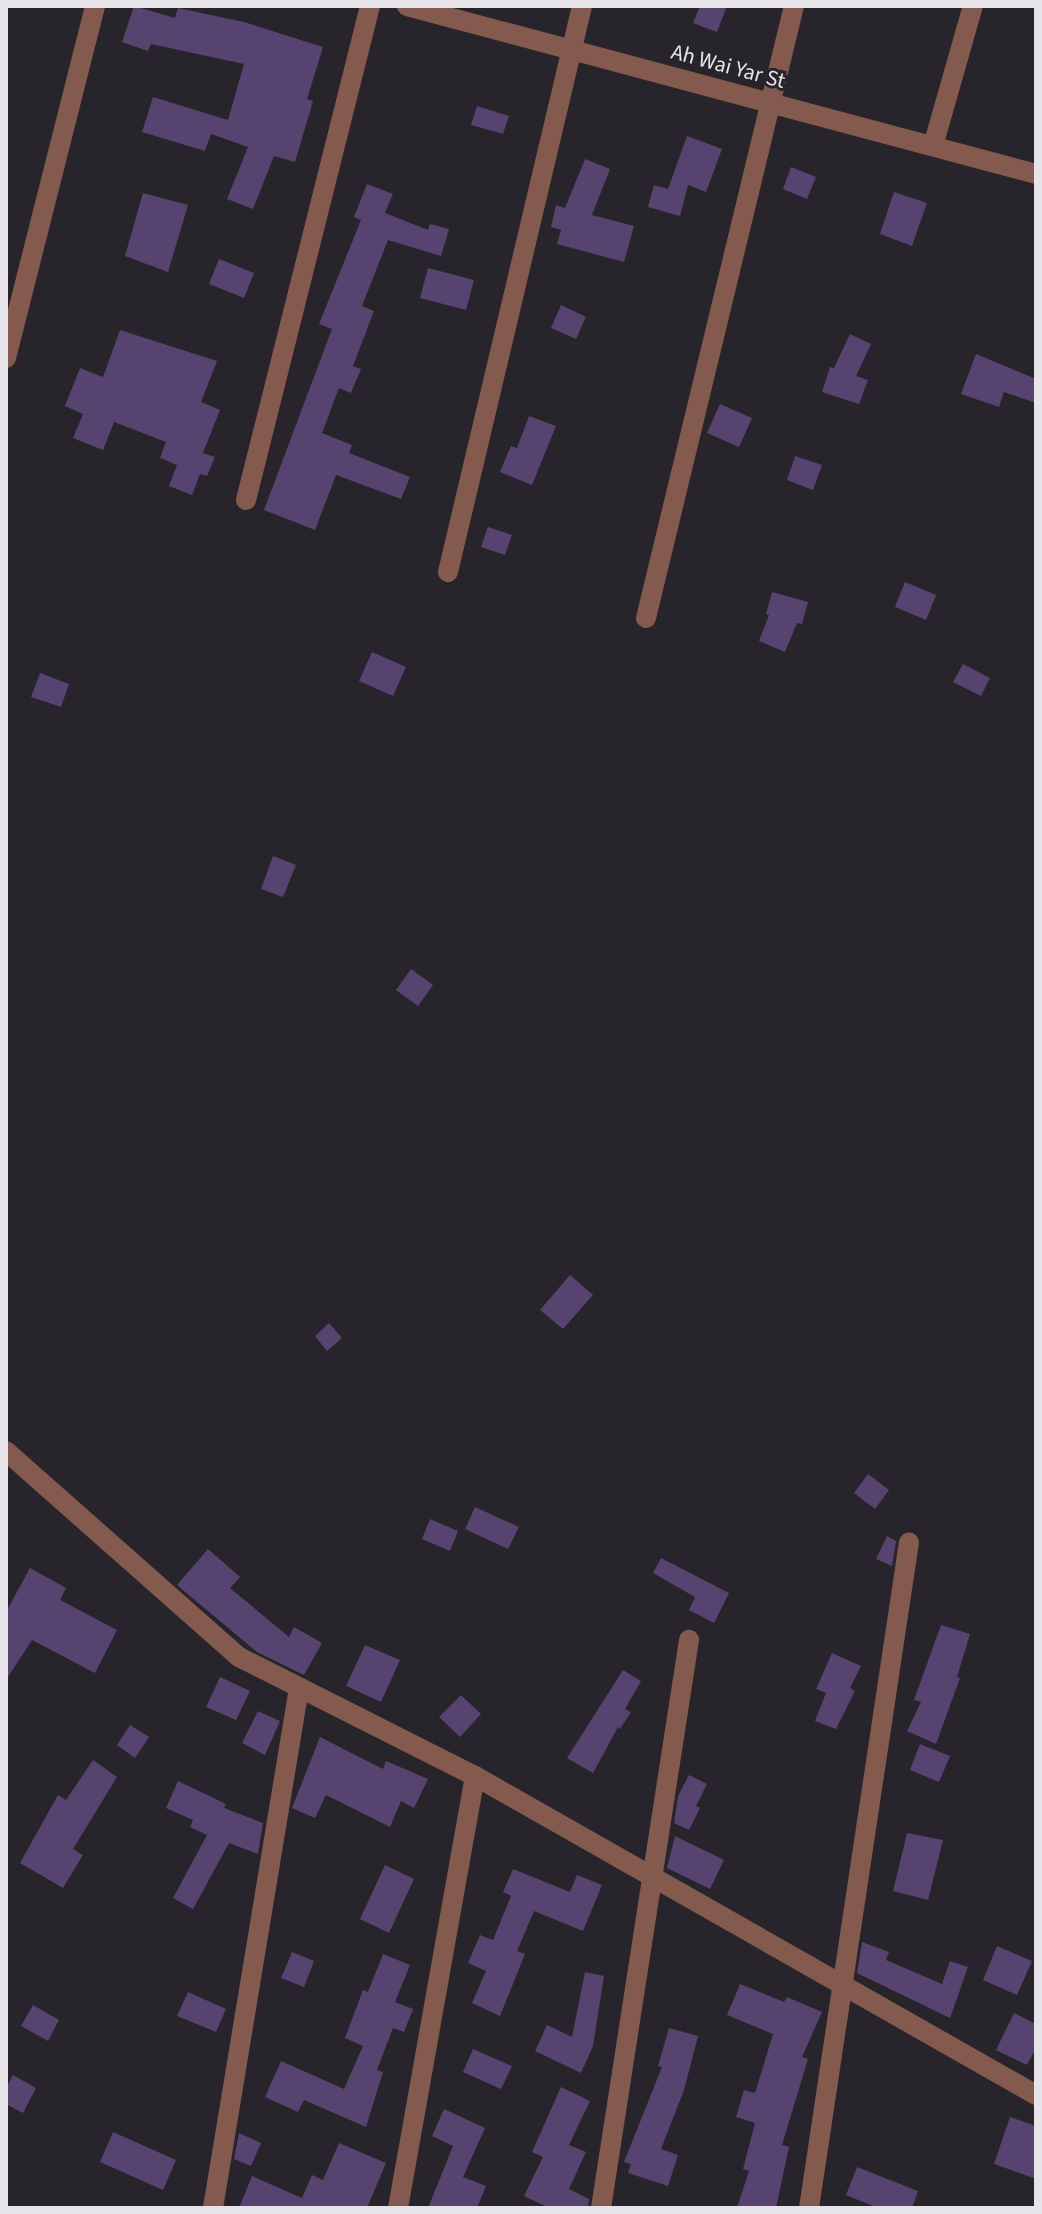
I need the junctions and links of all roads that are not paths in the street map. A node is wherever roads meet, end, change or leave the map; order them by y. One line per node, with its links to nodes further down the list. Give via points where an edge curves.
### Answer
1 (95, 6): 11 (street)
2 (370, 6): 12 (street)
3 (407, 6): 7 (street, Ah Wai Yar St)
4 (582, 6): 7 (street)
5 (794, 6): 8 (street)
6 (973, 6): 9 (street)
7 (571, 50): 8 (street, Ah Wai Yar St); 13 (street)
8 (768, 102): 9 (street, Ah Wai Yar St); 14 (street)
9 (933, 146): 10 (street, Ah Wai Yar St)
10 (1036, 174)
11 (6, 358)
12 (246, 500)
13 (448, 572)
14 (646, 618)
15 (6, 1451): 18 (street, via 239,1657)
16 (909, 1542): 21 (street)
17 (689, 1640): 20 (street)
18 (299, 1688): 19 (street); 23 (street)
19 (475, 1776): 20 (street); 24 (street)
20 (652, 1877): 21 (street); 25 (street)
21 (844, 1986): 22 (street); 26 (street)
22 (1034, 2091)
23 (213, 2208)
24 (398, 2208)
25 (601, 2208)
26 (809, 2208)

